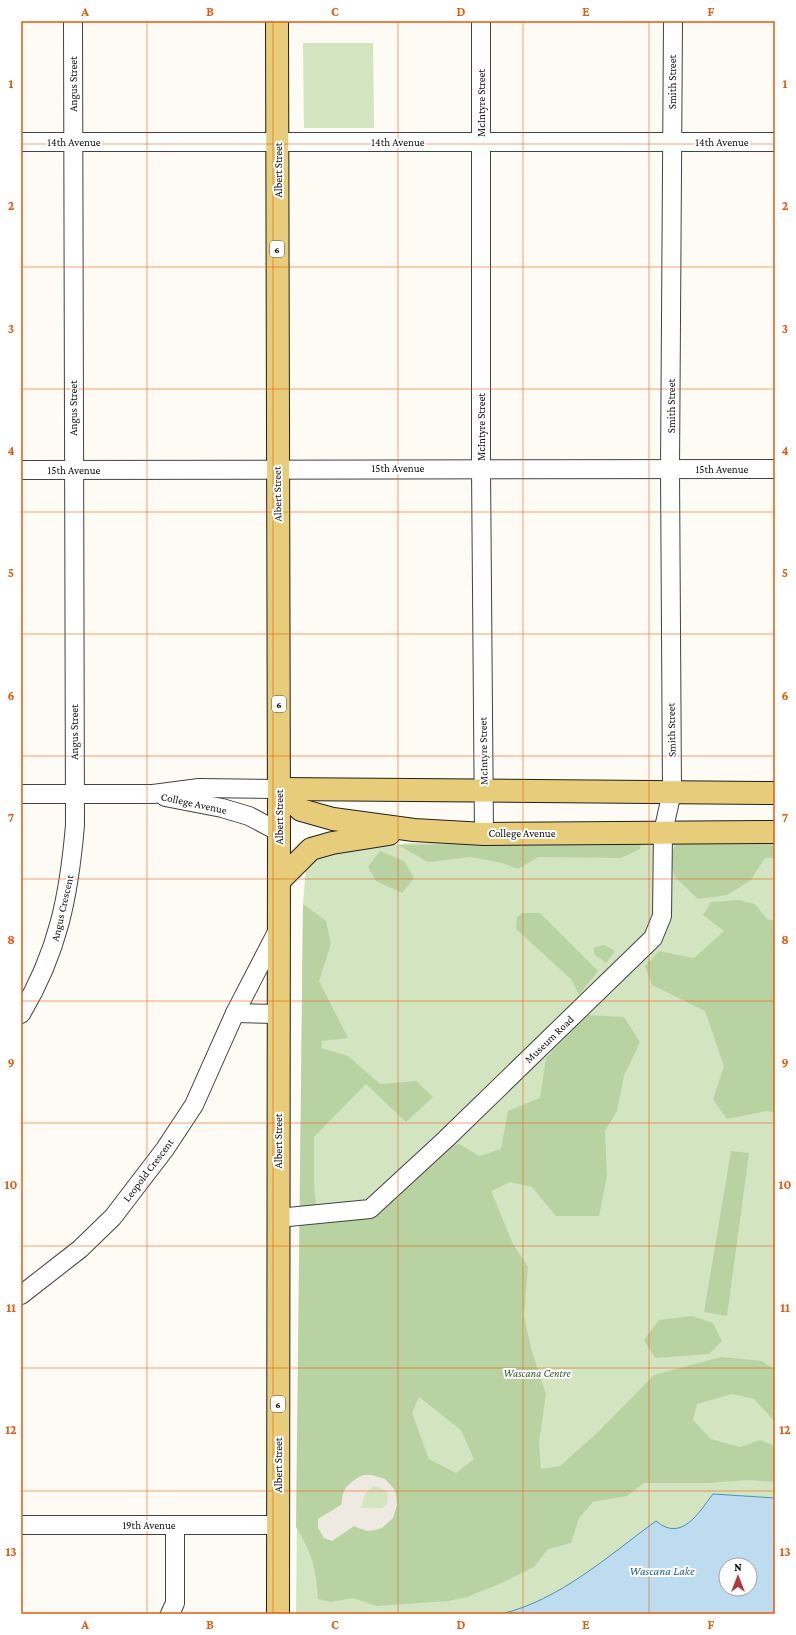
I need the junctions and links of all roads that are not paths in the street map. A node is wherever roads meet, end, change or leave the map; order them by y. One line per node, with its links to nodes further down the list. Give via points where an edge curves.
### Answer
1 (73, 21): 6 (street, Angus Street)
2 (277, 21): 7 (main road, Albert Street / 6)
3 (481, 21): 8 (street, McIntyre Street)
4 (673, 21): 9 (street, Smith Street)
5 (21, 142): 6 (street, 14th Avenue)
6 (73, 142): 7 (street, 14th Avenue); 15 (street, Angus Street)
7 (278, 142): 8 (street, 14th Avenue); 16 (main road, Albert Street / 6)
8 (481, 142): 9 (street, 14th Avenue); 11 (street, McIntyre Street)
9 (672, 142): 10 (street, 14th Avenue); 12 (street, Smith Street)
10 (775, 142)
11 (480, 468): 12 (street, 15th Avenue); 16 (street, 15th Avenue); 18 (street, McIntyre Street)
12 (670, 469): 13 (street, 15th Avenue); 19 (street, Smith Street)
13 (775, 469)
14 (21, 470): 15 (street, 15th Avenue)
15 (73, 470): 16 (street, 15th Avenue); 22 (street, Angus Street)
16 (277, 470): 17 (main road, Albert Street / 6)
17 (279, 789): 18 (main road, College Avenue); 23 (street, College Avenue, via 199,788); 24 (main road, College Avenue, via 301,810 333,819); 25 (main road, Albert Street / 6)
18 (484, 792): 19 (main road, College Avenue); 28 (street, McIntyre Street)
19 (672, 792): 20 (main road, College Avenue); 26 (street, Museum Road)
20 (775, 793)
21 (21, 794): 22 (street, College Avenue)
22 (73, 794): 23 (street, College Avenue); 32 (street, Angus Crescent, via 71,875 63,915 52,950)
23 (153, 794): 25 (street, College Avenue, via 222,808 248,816)
24 (414, 830): 28 (main road, College Avenue); 29 (main road, via 332,843 311,849)
25 (279, 832): 29 (main road, Albert Street / 6)
26 (663, 832): 27 (main road, College Avenue); 28 (main road, College Avenue); 34 (street, Museum Road, via 662,916 653,938 446,1139 370,1209)
27 (775, 832)
28 (484, 834)
29 (279, 881): 30 (main road, Albert Street / 6)
30 (278, 930): 31 (street, Leopold Crescent); 33 (main road, Albert Street / 6)
31 (235, 1013): 33 (street); 35 (street, Leopold Crescent, via 194,1105 157,1160 113,1216 80,1249)
32 (21, 1014)
33 (278, 1014): 34 (main road, Albert Street / 6)
34 (278, 1218): 38 (main road, Albert Street / 6)
35 (21, 1295)
36 (21, 1525): 37 (street, 19th Avenue)
37 (175, 1525): 38 (street, 19th Avenue); 39 (street)
38 (278, 1532): 40 (main road, Albert Street / 6)
39 (175, 1610)
40 (278, 1614)

